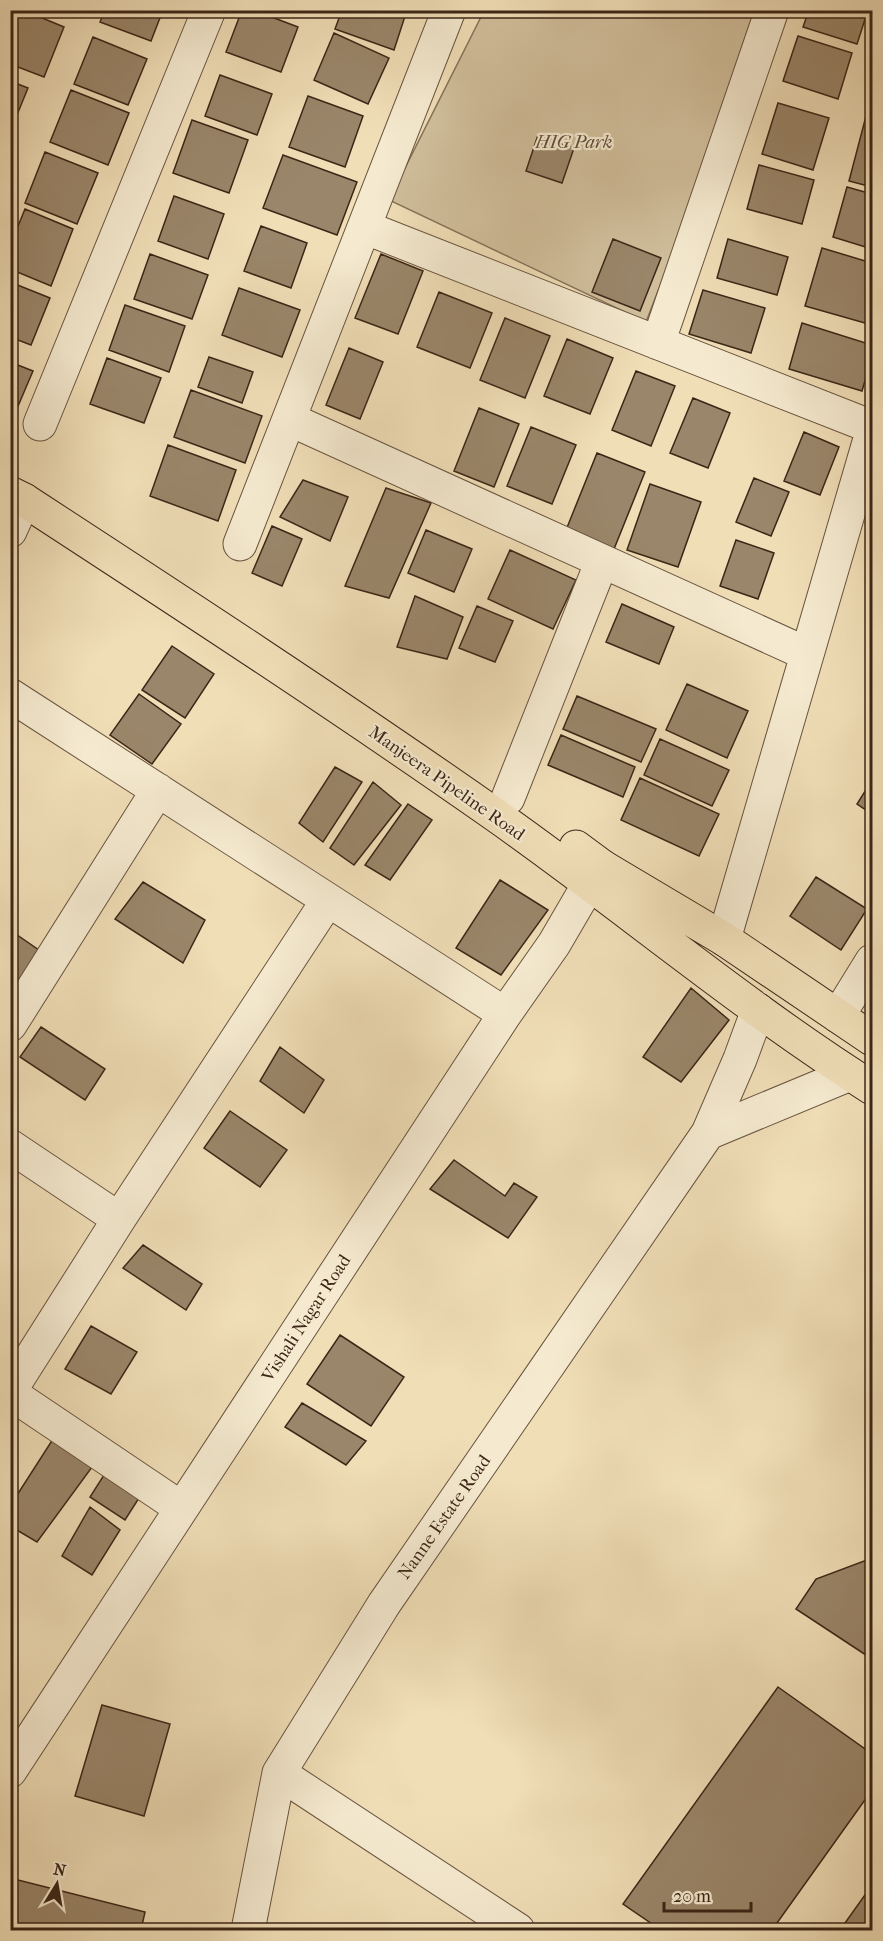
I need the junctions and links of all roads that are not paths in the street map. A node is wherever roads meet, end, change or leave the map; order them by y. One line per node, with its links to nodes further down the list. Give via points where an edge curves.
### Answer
1 (209, 10): 7 (street)
2 (449, 10): 4 (street)
3 (772, 10): 5 (street)
4 (364, 227): 5 (street); 6 (street)
5 (658, 343): 8 (street)
6 (289, 419): 12 (street); 13 (street)
7 (40, 424)
8 (873, 430): 14 (street)
9 (10, 470): 17 (main road, Manjeera Pipeline Road, via 218,601)
10 (17, 496): 11 (street); 18 (main road, Manjeera Pipeline Road, via 207,619 495,815)
11 (10, 531)
12 (240, 544)
13 (602, 561): 14 (street); 17 (street)
14 (807, 654): 20 (street)
15 (10, 695): 16 (street)
16 (158, 790): 19 (street); 25 (street)
17 (508, 798): 18 (main road, Manjeera Pipeline Road)
18 (596, 875): 20 (main road, Manjeera Pipeline Road); 22 (main road, Manjeera Pipeline Road); 23 (street, Vishali Nagar Road)
19 (328, 900): 23 (street); 30 (street)
20 (724, 939): 24 (main road, Manjeera Pipeline Road)
21 (873, 961): 24 (street)
22 (758, 1010): 27 (main road, Manjeera Pipeline Road); 28 (street, Nanne Estate Road)
23 (505, 1014): 32 (street, Vishali Nagar Road)
24 (838, 1016): 26 (main road, Manjeera Pipeline Road)
25 (10, 1025)
26 (873, 1039)
27 (861, 1081): 28 (street)
28 (708, 1133): 34 (street, Nanne Estate Road, via 384,1604)
29 (10, 1146): 30 (street)
30 (120, 1219): 31 (street)
31 (10, 1392): 32 (street)
32 (181, 1508): 33 (street, Vishali Nagar Road)
33 (10, 1770)
34 (279, 1773): 35 (street, Nanne Estate Road); 36 (street)
35 (248, 1930)
36 (518, 1930)

